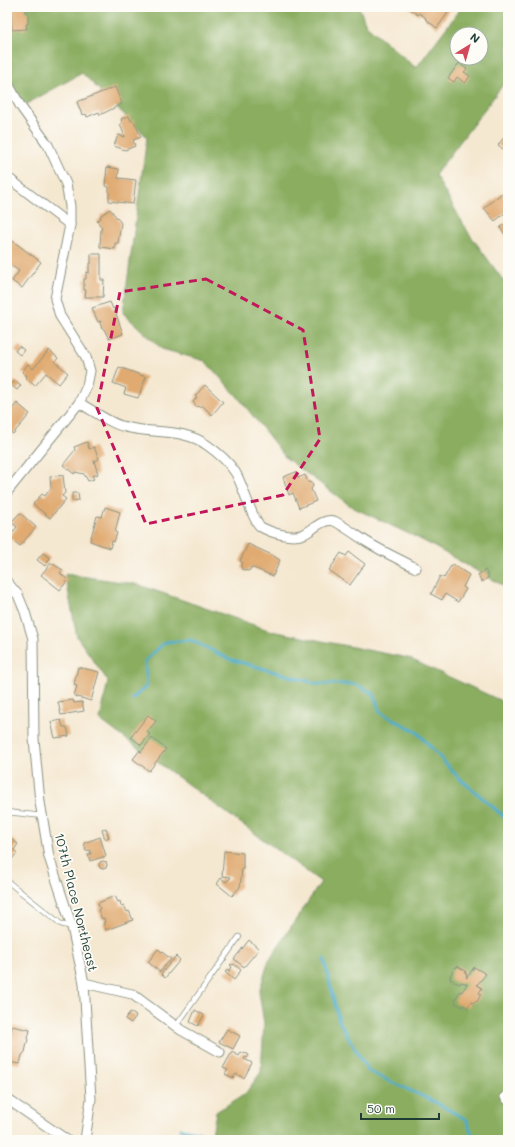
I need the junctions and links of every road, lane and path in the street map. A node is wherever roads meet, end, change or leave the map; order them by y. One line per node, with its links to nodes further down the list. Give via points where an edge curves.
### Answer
1 (7, 82): 3 (street, via 48,145 62,173 70,206)
2 (7, 177): 3 (street)
3 (70, 225): 4 (street, via 55,299 60,316 86,357 90,371)
4 (80, 403): 5 (street); 6 (street, via 120,426 190,436 205,444 222,457 235,472 260,526 287,537 303,535 323,522 333,521)
5 (7, 492)
6 (416, 568)
7 (8, 585): 9 (street, 107th Place Northeast, via 18,595 33,639 34,739)
8 (7, 812): 9 (lane)
9 (43, 816): 11 (street, 107th Place Northeast, via 49,857)
10 (7, 881): 11 (lane, via 61,924)
11 (72, 927): 13 (street, 107th Place Northeast)
12 (239, 937): 14 (lane)
13 (84, 983): 14 (street, via 132,994); 18 (street, 107th Place Northeast, via 91,1099)
14 (176, 1026): 15 (street)
15 (220, 1052)
16 (7, 1099): 17 (street)
17 (66, 1140)
18 (85, 1140)

